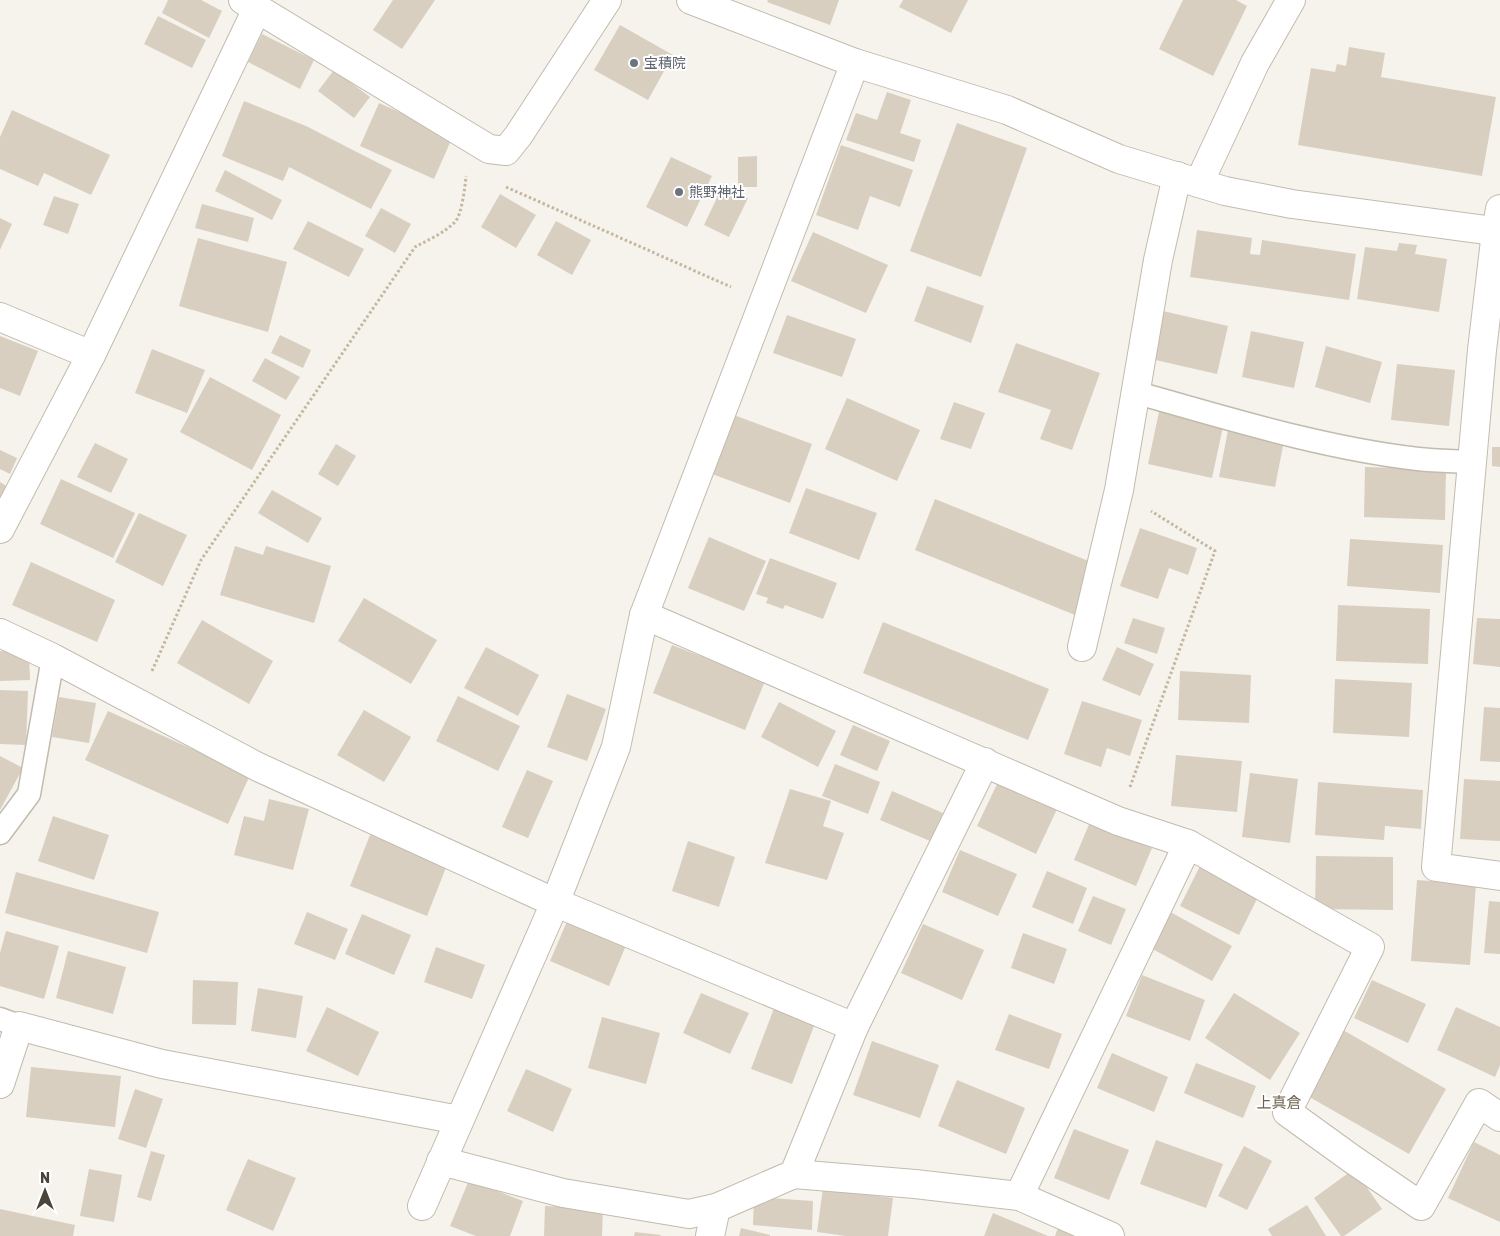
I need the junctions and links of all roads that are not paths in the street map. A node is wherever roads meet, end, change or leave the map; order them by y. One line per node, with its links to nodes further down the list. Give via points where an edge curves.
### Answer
1 (607, 0): 4 (street, via 506,151 489,149)
2 (691, 0): 5 (street)
3 (1291, 0): 6 (street)
4 (250, 5): 9 (street)
5 (855, 63): 6 (street, via 1007,110 1119,159); 13 (street)
6 (1188, 180): 7 (street, via 1292,204); 10 (street, via 1158,260)
7 (1499, 224): 11 (street, via 1482,350)
8 (0, 317): 9 (street)
9 (91, 355): 12 (street)
10 (1134, 392): 11 (lane, via 1338,445 1419,459); 15 (street, via 1119,490)
11 (1472, 462): 20 (street, via 1436,867)
12 (0, 529)
13 (644, 616): 17 (street); 21 (street, via 616,747)
14 (0, 633): 16 (street)
15 (1082, 647)
16 (53, 658): 18 (lane, via 29,794); 21 (street, via 258,766)
17 (985, 762): 19 (street, via 1118,821); 23 (street)
18 (0, 834)
19 (1188, 844): 25 (street, via 1370,947 1287,1112 1420,1206 1479,1104); 29 (street)
20 (1500, 876)
21 (555, 903): 23 (street); 26 (street)
22 (10, 1022): 24 (street); 26 (street, via 162,1064)
23 (854, 1026): 28 (street)
24 (0, 1084)
25 (1500, 1117)
26 (459, 1120): 27 (street)
27 (441, 1161): 30 (street); 31 (street, via 563,1193 689,1214)
28 (794, 1174): 29 (street); 31 (street)
29 (1020, 1196): 33 (street)
30 (422, 1206)
31 (716, 1208): 32 (street)
32 (710, 1236)
33 (1110, 1236)

